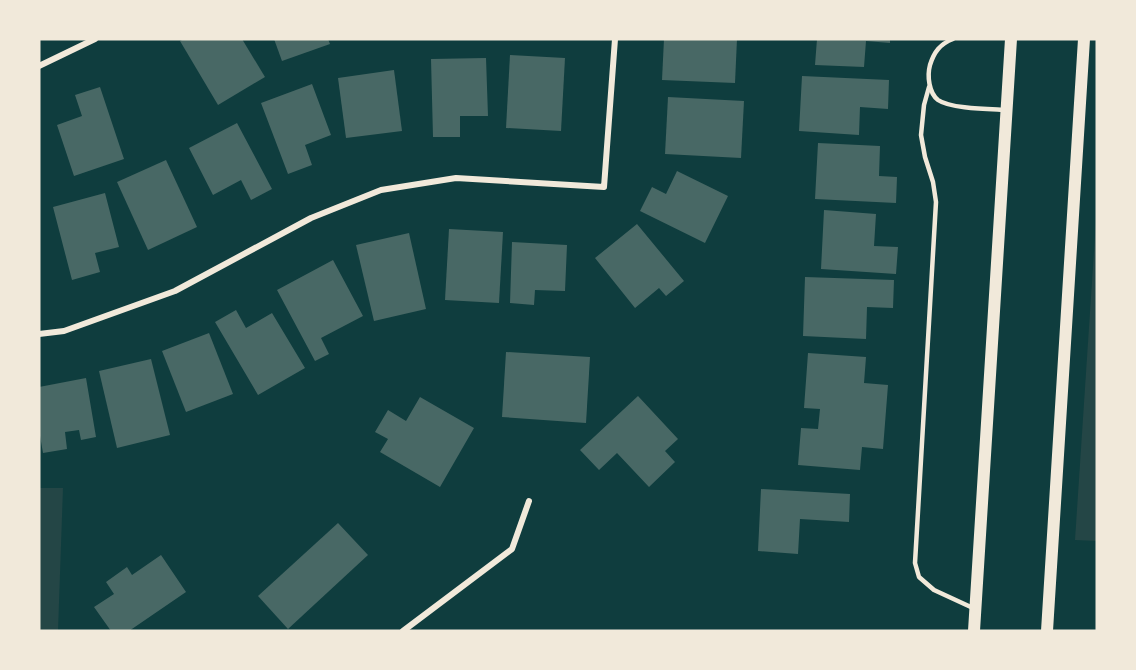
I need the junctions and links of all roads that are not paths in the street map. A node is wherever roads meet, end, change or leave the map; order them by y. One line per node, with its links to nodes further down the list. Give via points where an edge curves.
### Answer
1 (95, 39): 6 (street)
2 (615, 39): 9 (street, via 604,187 456,178 381,190 311,218 175,291 64,331)
3 (953, 39): 7 (lane, via 935,50 929,68)
4 (1011, 39): 8 (main road)
5 (1084, 39): 14 (main road)
6 (39, 66)
7 (929, 87): 8 (lane, via 938,99 952,105); 11 (lane, via 921,135 936,202 915,563 920,577 934,590)
8 (1007, 110): 11 (main road)
9 (39, 334)
10 (530, 501): 12 (street, via 512,549)
11 (975, 609): 13 (main road)
12 (403, 631)
13 (974, 631)
14 (1047, 631)

